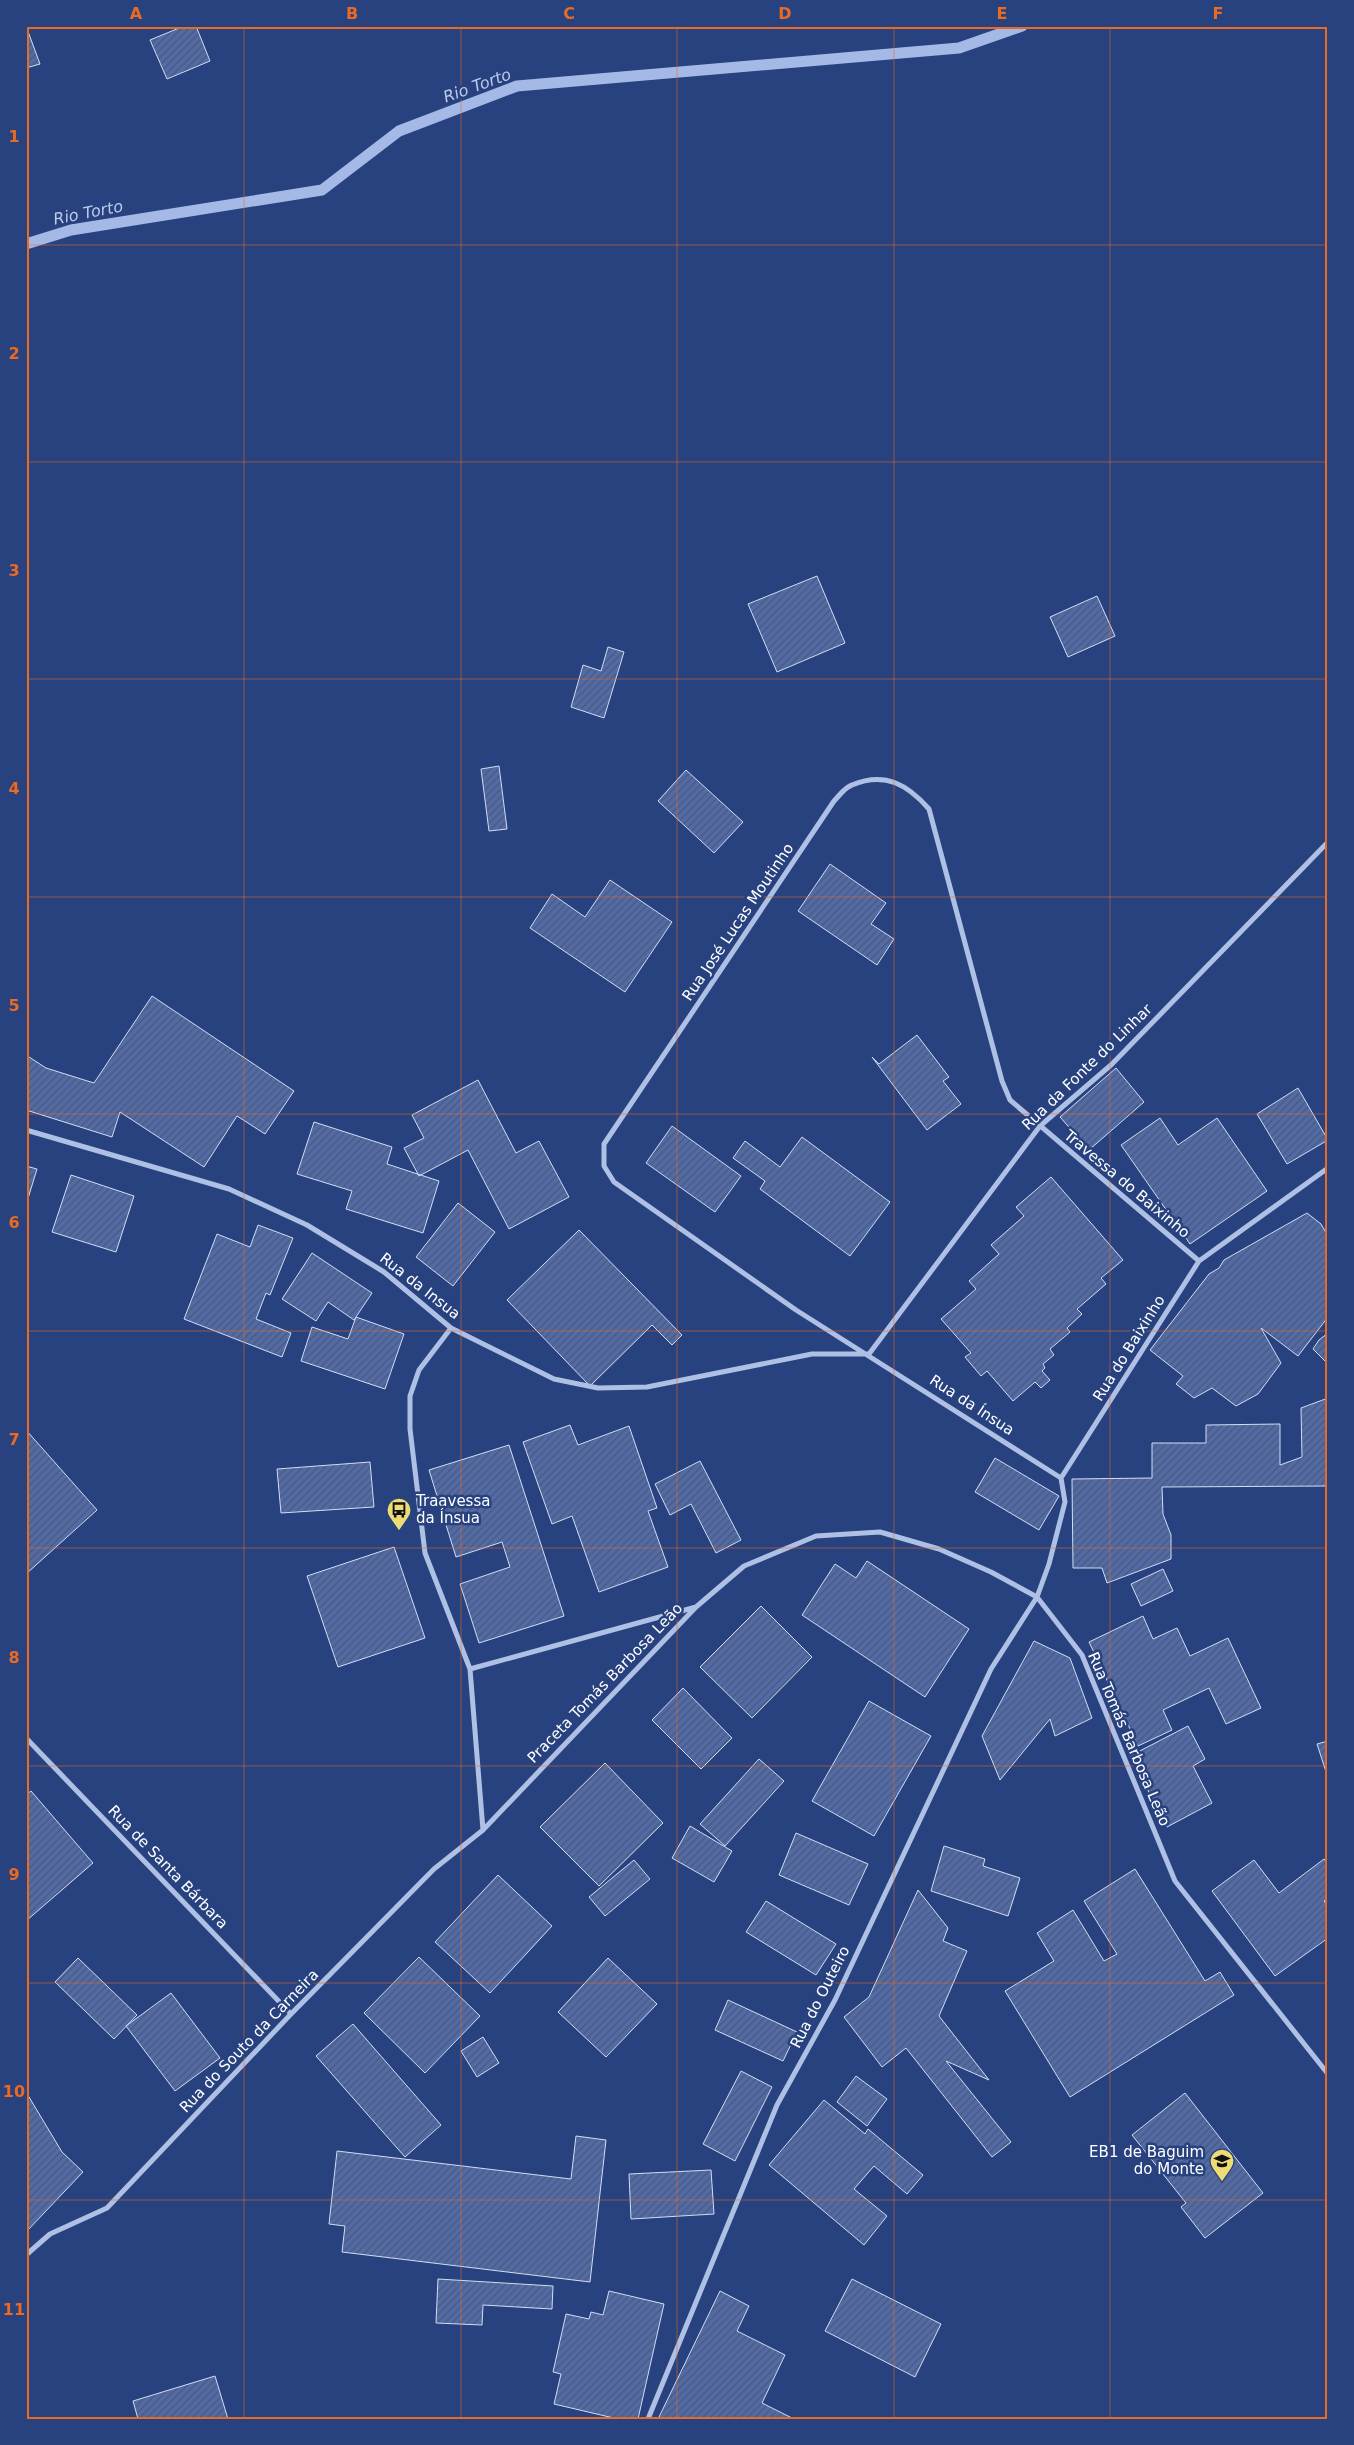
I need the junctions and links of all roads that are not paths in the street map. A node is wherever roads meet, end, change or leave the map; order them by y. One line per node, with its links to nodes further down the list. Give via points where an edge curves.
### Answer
1 (1328, 842): 2 (street, Rua da Fonte do Linhar, via 1111,1065)
2 (1040, 1126): 5 (street, Travessa do Baixinho); 7 (street, Rua da Fonte do Linhar); 7 (street, Rua José Lucas Moutinho, via 1010,1100 1002,1081 929,809 914,792 891,780 870,780 850,785 834,801 604,1144 604,1166 614,1182 796,1310)
3 (26, 1130): 6 (street, Rua da Insua, via 238,1193 307,1225 384,1272)
4 (1328, 1168): 5 (street, Rua do Baixinho)
5 (1199, 1261): 8 (street, Rua do Baixinho)
6 (451, 1328): 7 (street, Rua da Insua, via 554,1380 598,1388 647,1387 812,1354); 11 (street, via 419,1370 410,1396 410,1429 425,1553)
7 (869, 1354): 8 (street, Rua da Ínsua)
8 (1062, 1478): 9 (street, via 1065,1502)
9 (1037, 1597): 10 (street, Rua Tomás Barbosa Leão, via 992,1572 939,1549 880,1532 816,1536 783,1549 744,1566); 15 (street, Rua Tomás Barbosa Leão, via 1082,1655 1175,1881); 17 (street, Rua do Outeiro, via 991,1669 835,2000 777,2105)
10 (696, 1607): 11 (street, Praceta Tomás Barbosa Leão); 13 (street, Praceta Tomás Barbosa Leão)
11 (470, 1669): 13 (street)
12 (26, 1738): 14 (street, Rua de Santa Bárbara)
13 (483, 1830): 14 (street, Rua do Souto da Carneira, via 434,1869)
14 (291, 2014): 16 (street, Rua do Souto da Carneira, via 107,2208 50,2234)
15 (1328, 2074)
16 (26, 2256)
17 (648, 2419)

